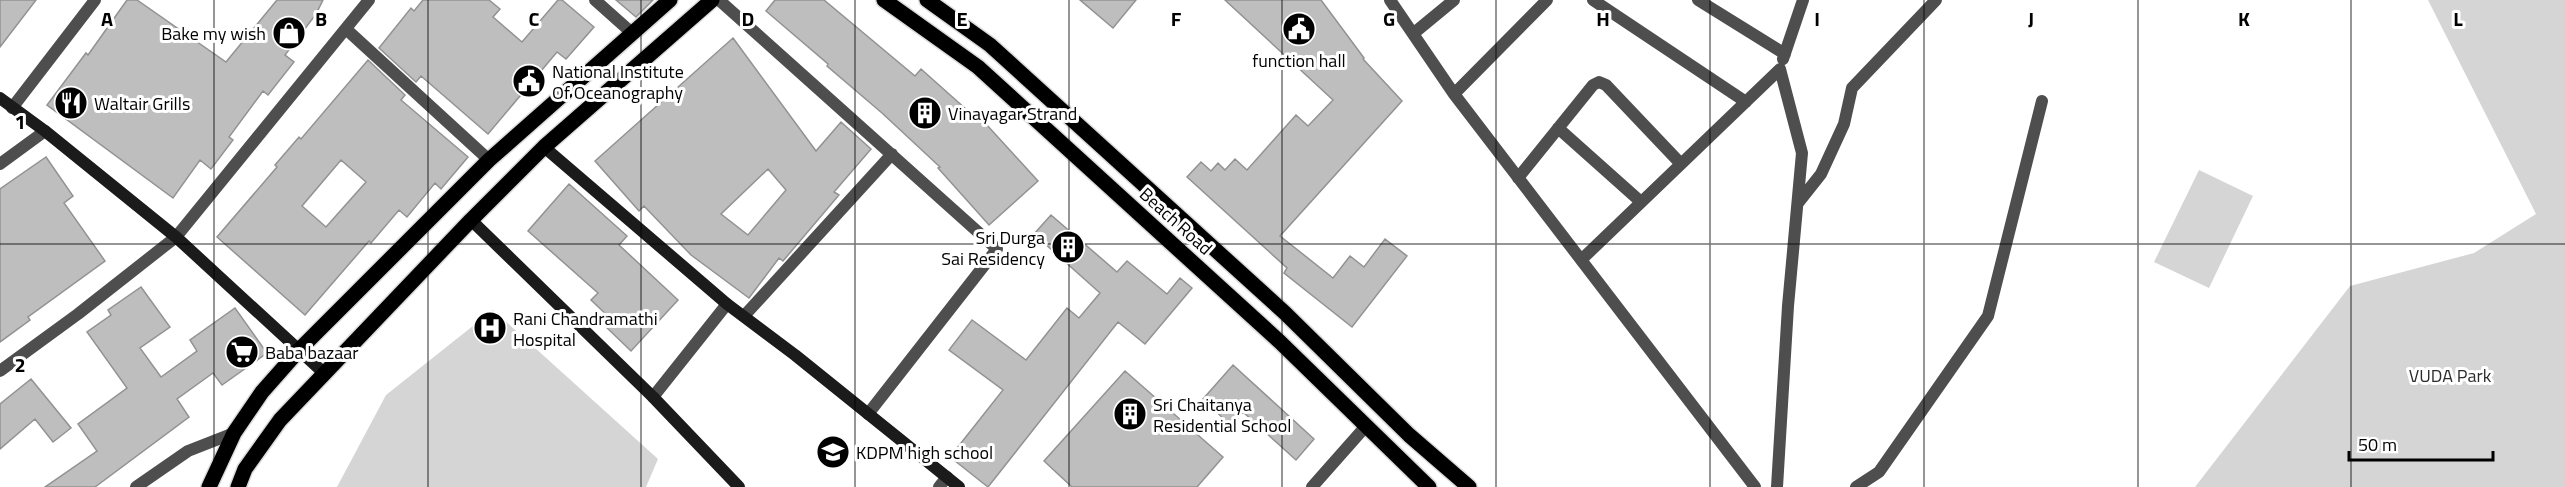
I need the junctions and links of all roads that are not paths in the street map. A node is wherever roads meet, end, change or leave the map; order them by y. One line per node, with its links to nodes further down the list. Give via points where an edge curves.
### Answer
1 (95, 0): 25 (street)
2 (369, 0): 16 (street)
3 (595, 0): 17 (street)
4 (670, 0): 17 (main road)
5 (712, 0): 28 (main road)
6 (719, 0): 29 (street)
7 (884, 0): 46 (main road, Beach Road, via 978,67 1280,342)
8 (927, 0): 56 (main road, Beach Road, via 990,45 1285,313 1409,435)
9 (1390, 0): 18 (street)
10 (1454, 0): 18 (street)
11 (1547, 0): 21 (street)
12 (1593, 0): 24 (street)
13 (1698, 0): 19 (street)
14 (1803, 0): 19 (street)
15 (1936, 0): 35 (street, via 1852,88 1844,124 1821,174)
16 (346, 29): 30 (street); 37 (street)
17 (632, 33): 30 (main road)
18 (1414, 33): 21 (street)
19 (1785, 54): 20 (street)
20 (1780, 69): 24 (street); 35 (street, via 1802,153)
21 (1454, 94): 33 (street)
22 (0, 98): 25 (street)
23 (2042, 101): 59 (street, via 1988,316 1879,472)
24 (1746, 102): 32 (street)
25 (12, 108): 27 (street)
26 (1558, 128): 32 (street, via 1599,81); 33 (street); 34 (street)
27 (45, 131): 31 (street); 37 (street)
28 (544, 147): 36 (main road); 39 (street)
29 (891, 154): 40 (street); 45 (street, via 997,249)
30 (489, 160): 41 (main road)
31 (0, 164)
32 (1681, 164): 34 (street)
33 (1518, 178): 38 (street)
34 (1641, 202): 38 (street)
35 (1797, 204): 58 (street)
36 (471, 220): 43 (main road); 44 (street)
37 (176, 237): 41 (street); 42 (street)
38 (1581, 260): 57 (street)
39 (727, 304): 40 (street); 44 (street)
40 (744, 315): 45 (street)
41 (300, 349): 43 (street); 47 (main road, via 262,392)
42 (0, 371)
43 (325, 374): 51 (main road, via 280,420)
44 (653, 397): 52 (street)
45 (868, 414): 48 (street)
46 (1366, 426): 54 (street); 55 (main road, Beach Road)
47 (234, 433): 49 (street, via 188,451); 50 (main road)
48 (943, 482): 53 (street)
49 (136, 487)
50 (209, 487)
51 (237, 487)
52 (739, 487)
53 (959, 487)
54 (1312, 487)
55 (1429, 487)
56 (1469, 487)
57 (1755, 487)
58 (1777, 487)
59 (1856, 487)

